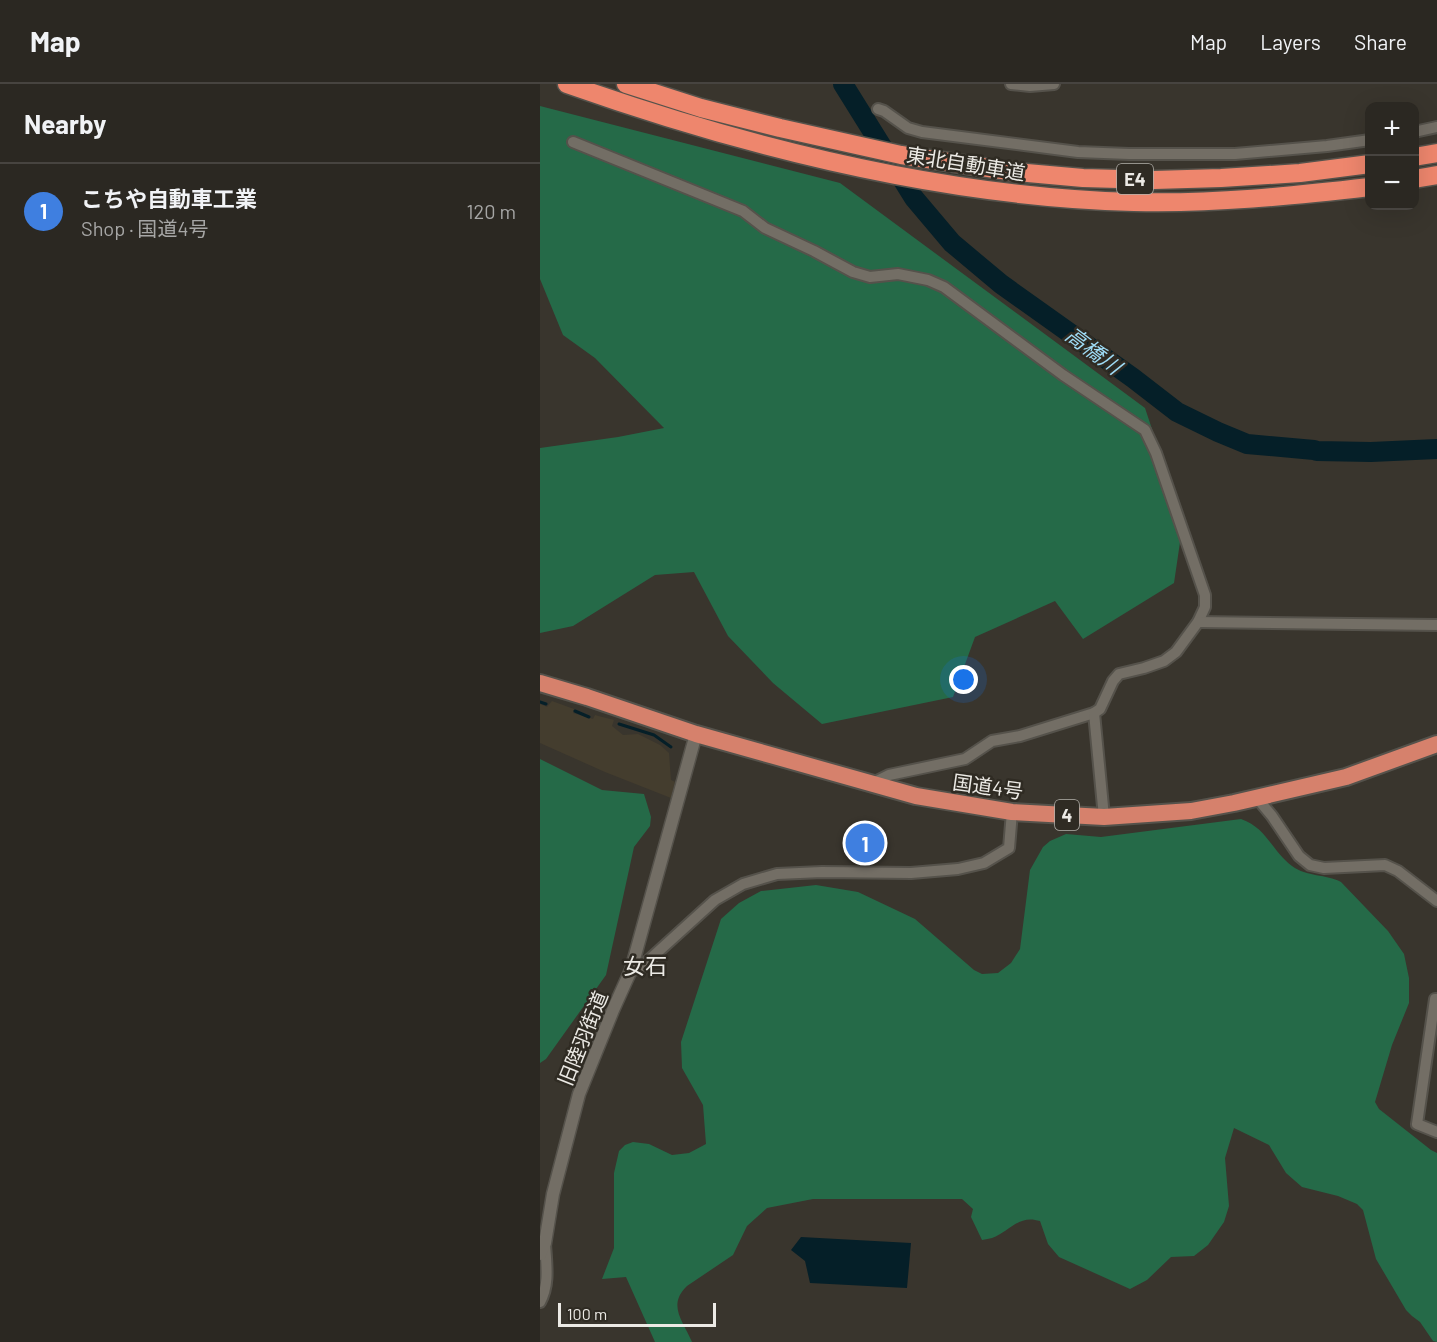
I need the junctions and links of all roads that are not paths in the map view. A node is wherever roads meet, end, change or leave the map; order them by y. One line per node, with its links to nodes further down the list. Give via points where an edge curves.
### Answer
1 (567, 84): 15 (highway, 東北自動車道 / E4, via 777,148 918,179 989,190 1135,202 1222,201)
2 (626, 84): 12 (highway, 東北自動車道 / E4, via 780,128 901,155 1015,171 1154,180 1300,173)
3 (1011, 84): 4 (street)
4 (1054, 84)
5 (878, 109): 8 (street, via 922,132 1078,152 1235,154)
6 (1437, 128): 7 (street)
7 (1419, 131)
8 (1365, 141)
9 (573, 142): 16 (street, via 743,211 765,228 853,272 870,277 898,274 944,287 1145,430 1205,595 1205,608)
10 (1437, 153): 11 (highway)
11 (1419, 156)
12 (1365, 165)
13 (1437, 175): 14 (highway)
14 (1419, 178)
15 (1365, 187)
16 (1198, 622): 17 (street); 19 (street, via 1176,652 1164,661 1119,674)
17 (1437, 625)
18 (540, 683): 20 (highway, 国道4号 / 4)
19 (1094, 713): 22 (street, via 993,741 965,759 889,775); 25 (street)
20 (696, 734): 22 (highway, 国道4号 / 4); 27 (street, 旧陸羽街道)
21 (1437, 744): 23 (highway, 国道4号 / 4, via 1346,777)
22 (873, 783): 24 (highway, 国道4号 / 4, via 916,796)
23 (1257, 798): 25 (highway, 国道4号 / 4, via 1191,811); 26 (street, via 1299,856 1310,865 1385,865)
24 (1012, 812): 25 (highway, 国道4号 / 4); 27 (street, via 1009,848 984,863 911,873 777,874 743,884 715,900 639,969)
25 (1104, 817)
26 (1437, 901)
27 (631, 970): 30 (street, 旧陸羽街道, via 579,1094)
28 (1437, 999): 29 (street, via 1417,1124)
29 (1437, 1132)
30 (542, 1249): 31 (street, via 547,1277)
31 (540, 1302)

